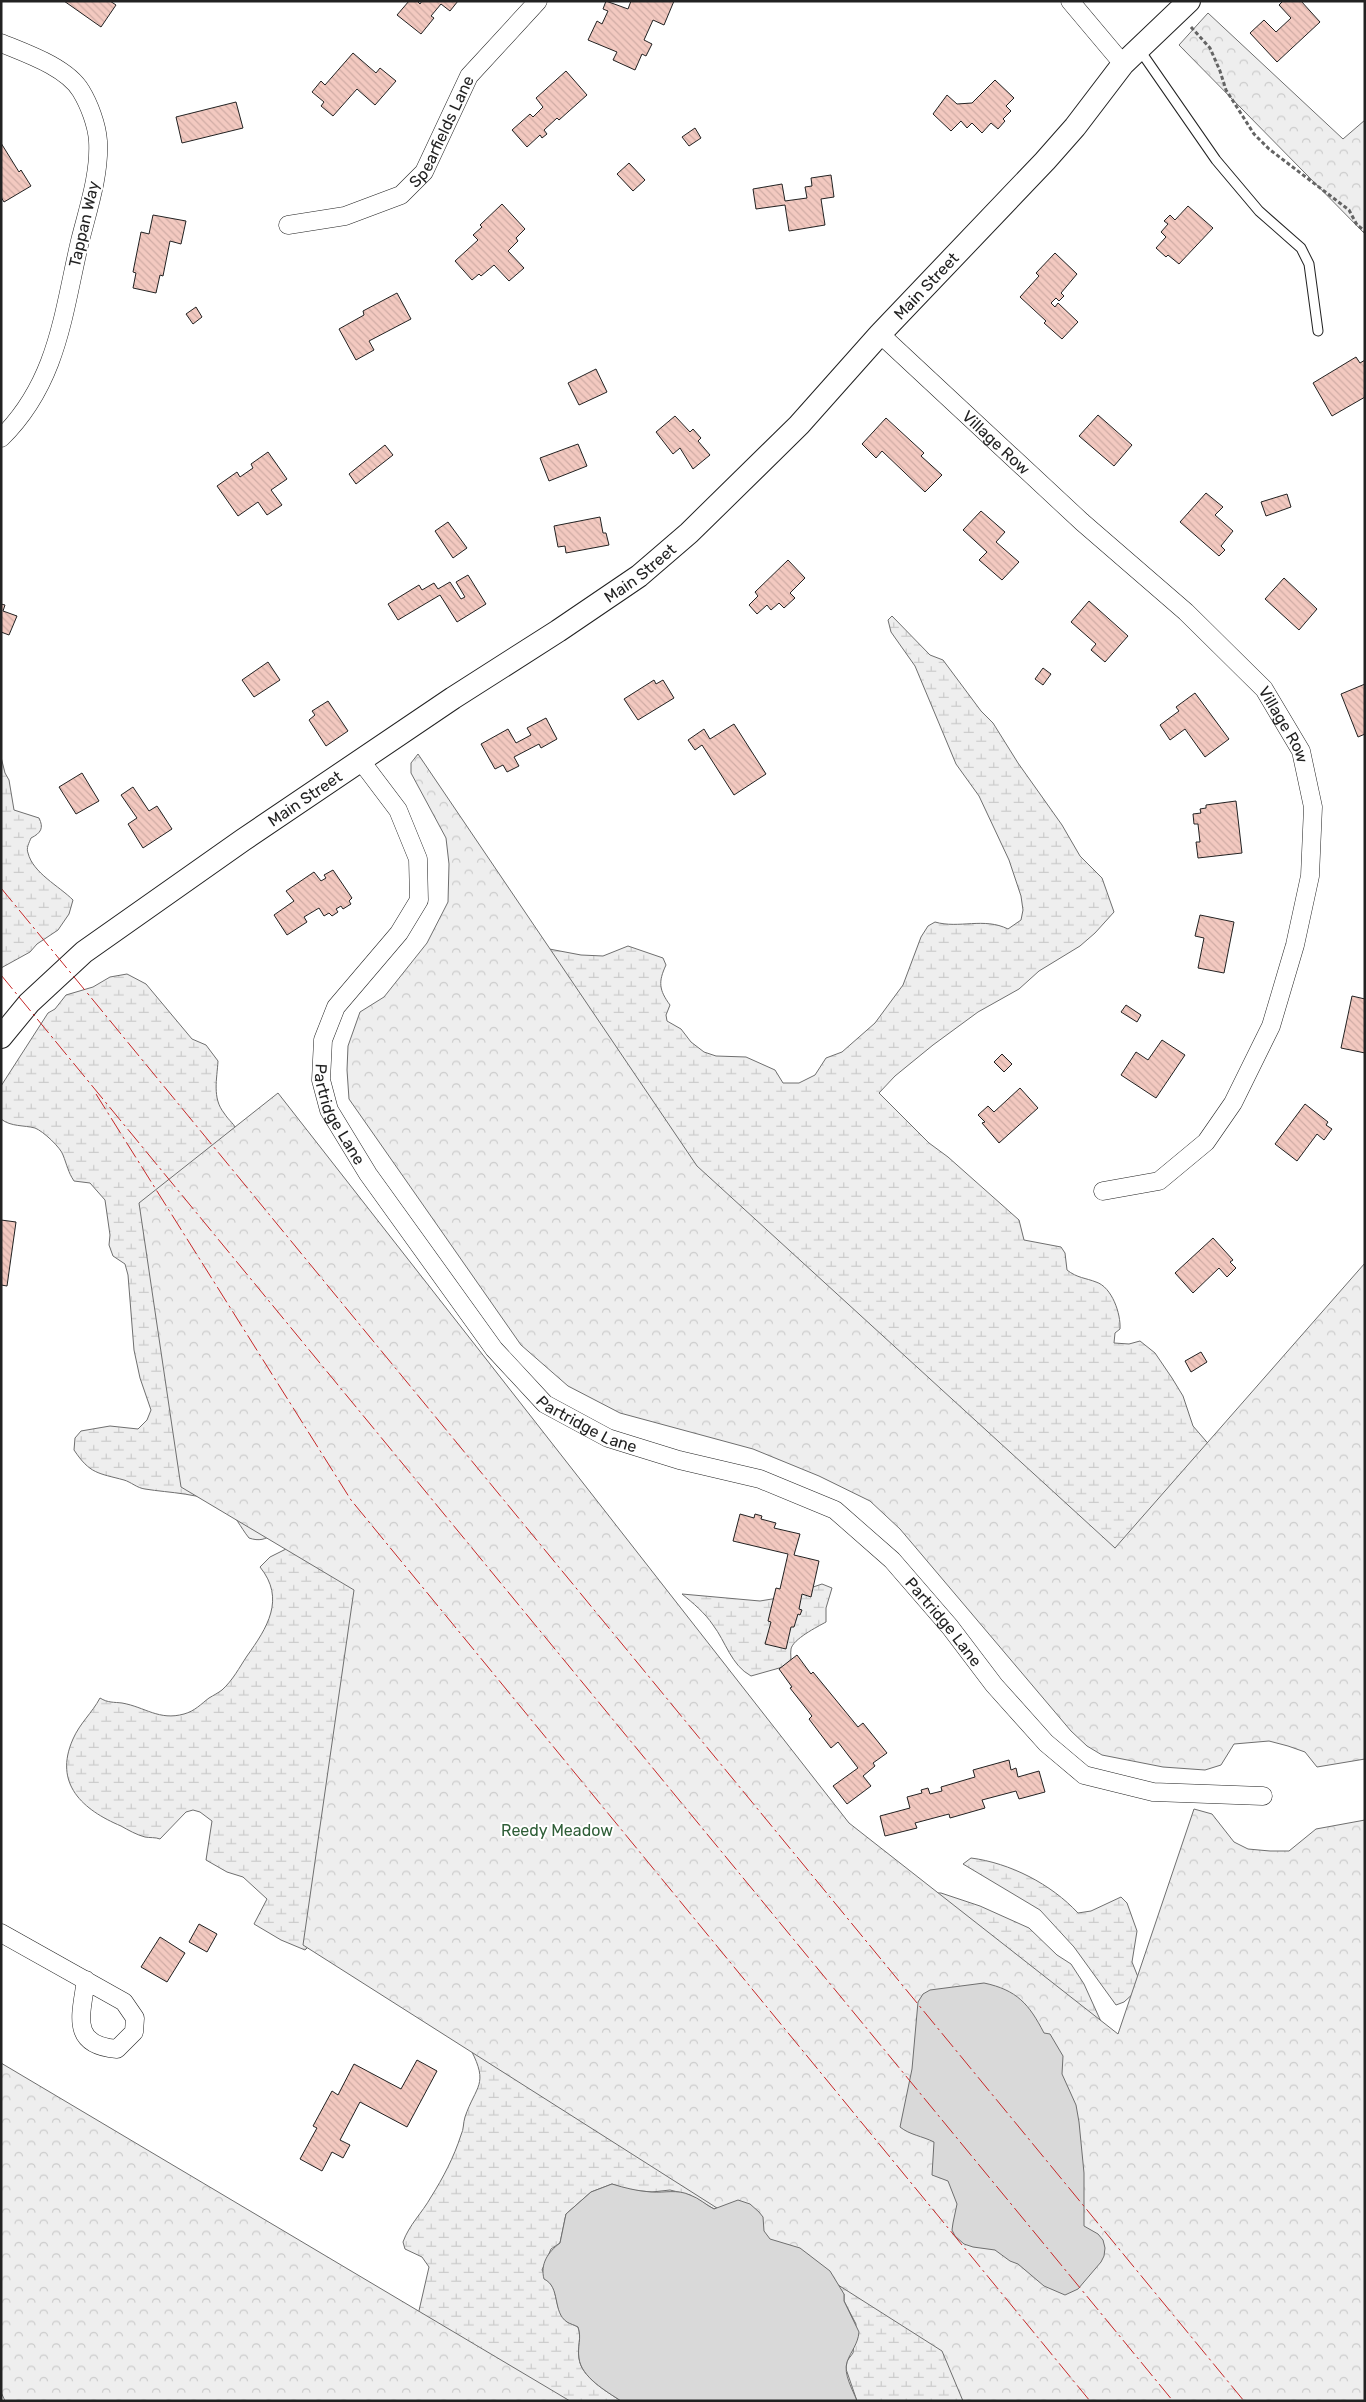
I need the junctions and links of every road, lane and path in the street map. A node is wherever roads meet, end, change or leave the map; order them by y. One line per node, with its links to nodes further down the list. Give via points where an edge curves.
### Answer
1 (538, 1): 6 (street, Spearfields Lane, via 469,76 424,172 401,195 345,216)
2 (1070, 1): 5 (street)
3 (1182, 8): 5 (street, Main Street); 7 (path, via 1210,48 1226,90 1254,134 1349,210 1357,225)
4 (1, 43): 10 (street, Tappan Way, via 54,66 80,90 98,140 91,197 64,322 53,357 34,394)
5 (1131, 56): 8 (lane, via 1259,211 1301,248 1309,264); 9 (street, Main Street, via 1075,127)
6 (288, 225)
7 (1365, 231)
8 (1318, 331)
9 (880, 334): 11 (street, Main Street, via 798,425 689,533 639,576); 13 (street, Village Row, via 1061,503 1186,612 1264,688 1301,751 1313,807 1310,876 1295,945 1271,1026 1233,1103 1206,1142 1159,1181)
10 (1, 438)
11 (361, 761): 12 (street, Main Street, via 168,891 84,952 29,1003); 14 (street, Partridge Lane, via 398,810 418,859 419,900 400,933 336,1007 322,1040 321,1080 329,1110 368,1174 494,1349 545,1404 608,1438 679,1460 760,1479 835,1510 892,1560 950,1626 994,1685 1046,1743 1084,1775 1153,1792)
12 (1, 1037)
13 (1103, 1191)
14 (1263, 1796)
15 (1, 1933): 16 (street)
16 (86, 1980)

